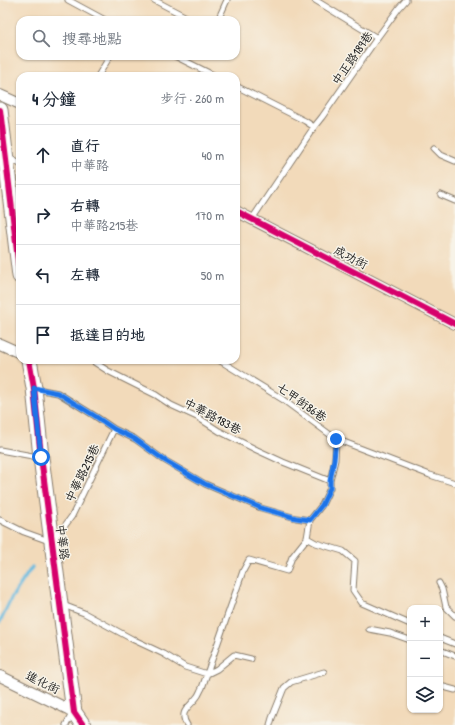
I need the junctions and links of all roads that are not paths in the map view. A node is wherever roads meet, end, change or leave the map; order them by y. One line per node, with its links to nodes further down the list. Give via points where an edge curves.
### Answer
1 (68, 0): 6 (lane)
2 (154, 0): 7 (lane)
3 (227, 0): 8 (lane)
4 (314, 0): 9 (lane)
5 (406, 0): 9 (lane, 中正路189巷)
6 (97, 16)
7 (184, 16)
8 (220, 16)
9 (377, 38): 18 (lane, 中正路189巷)
10 (108, 60): 12 (lane)
11 (183, 60): 13 (lane)
12 (100, 72)
13 (207, 72)
14 (240, 88): 18 (lane)
15 (0, 95): 16 (street)
16 (16, 102)
17 (0, 110): 20 (street)
18 (314, 126): 26 (lane, 中正路189巷)
19 (434, 148): 21 (lane, via 441,155)
20 (6, 157): 22 (lane); 27 (street)
21 (455, 161)
22 (16, 162)
23 (441, 195): 24 (lane)
24 (455, 200)
25 (240, 213): 26 (street, 成功街)
26 (252, 219): 28 (street, 成功街)
27 (16, 233)
28 (455, 324)
29 (0, 344): 30 (street)
30 (16, 351)
31 (30, 364): 34 (street, 中華路)
32 (97, 364): 39 (lane, 中華路183巷, via 257,450)
33 (225, 364): 36 (lane, 七甲街86巷, via 282,399)
34 (34, 388): 35 (lane, via 58,393); 38 (street, 中華路)
35 (114, 429): 42 (lane, via 135,439 205,484 261,508); 44 (lane, 中華路215巷, via 72,516)
36 (336, 439): 39 (lane); 40 (lane, 七甲街86巷)
37 (0, 450): 38 (lane)
38 (41, 457): 44 (street, 中華路)
39 (330, 481): 42 (lane, via 330,488 322,505)
40 (455, 482)
41 (0, 520): 44 (lane)
42 (310, 520): 43 (lane)
43 (307, 538): 48 (lane, via 343,551 355,561 353,590 362,603); 57 (lane, via 292,557 287,571 249,560)
44 (52, 543): 46 (street, 中華路)
45 (439, 583): 47 (lane, via 446,607)
46 (60, 604): 57 (lane, via 84,613 185,667); 61 (street, 中華路)
47 (455, 616)
48 (407, 623)
49 (369, 629): 50 (lane)
50 (407, 639)
51 (443, 639): 52 (lane)
52 (455, 644)
53 (443, 651): 54 (lane)
54 (455, 656)
55 (251, 659): 57 (lane, via 234,655 217,669)
56 (324, 672): 65 (lane, via 291,682 284,688)
57 (206, 674): 64 (lane, via 197,698 186,708 184,717)
58 (0, 676): 61 (street, 進化街)
59 (443, 687): 60 (lane)
60 (455, 690)
61 (74, 712): 62 (lane); 63 (street, 中華路)
62 (66, 725)
63 (83, 725)
64 (187, 725)
65 (270, 725)

